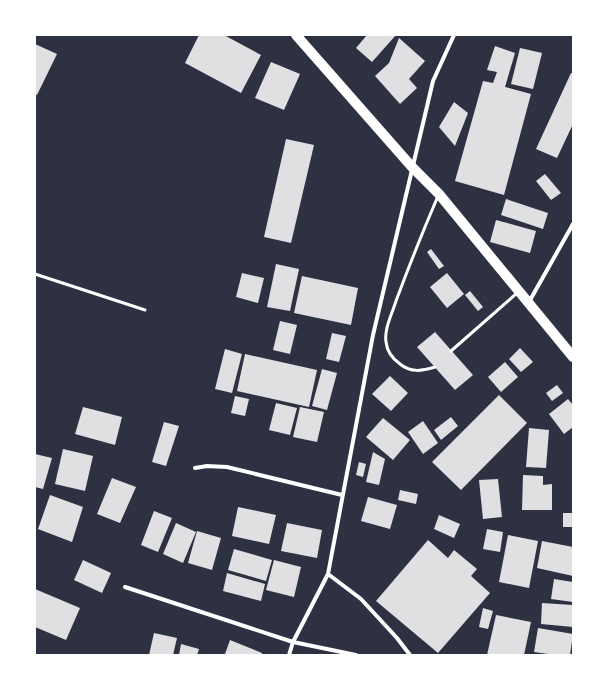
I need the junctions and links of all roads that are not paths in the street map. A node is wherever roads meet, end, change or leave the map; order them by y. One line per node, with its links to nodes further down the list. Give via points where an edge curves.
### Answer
1 (296, 35): 3 (main road)
2 (454, 35): 3 (street, via 433,81)
3 (412, 167): 4 (main road); 14 (street, via 373,335)
4 (439, 194): 7 (main road); 12 (lane, via 410,262 387,327 385,340 386,348 397,362 406,368 425,370)
5 (573, 224): 8 (street)
6 (35, 274): 9 (lane)
7 (518, 291): 8 (main road); 10 (lane)
8 (528, 302): 11 (main road)
9 (145, 310)
10 (452, 352)
11 (573, 357)
12 (435, 367)
13 (195, 468): 14 (street, via 227,467)
14 (342, 495): 15 (street)
15 (328, 574): 17 (street); 20 (street, via 361,599)
16 (125, 587): 17 (street)
17 (293, 642): 18 (street); 19 (street)
18 (289, 655)
19 (356, 655)
20 (410, 655)

